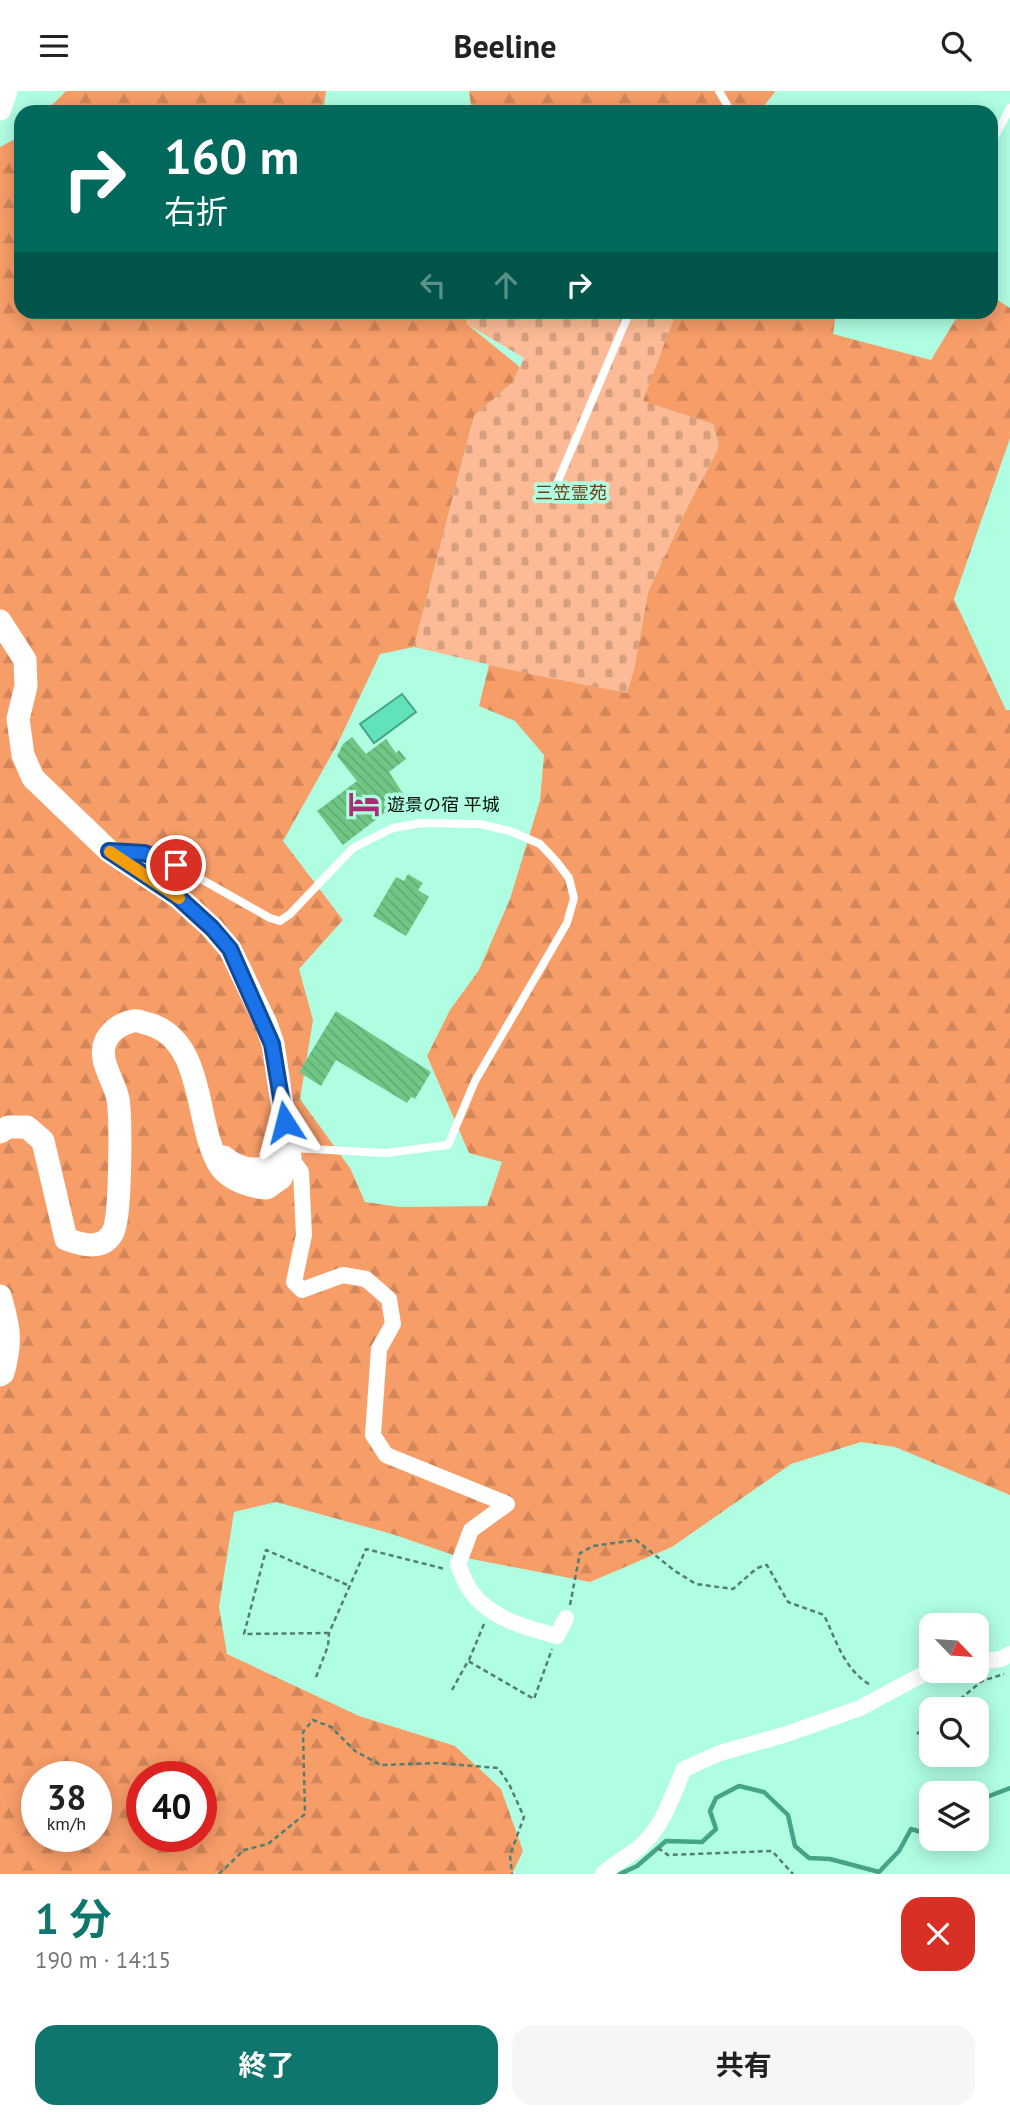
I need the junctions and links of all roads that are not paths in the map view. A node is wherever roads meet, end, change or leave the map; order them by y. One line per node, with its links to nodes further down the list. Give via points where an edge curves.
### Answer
1 (6, 91): 3 (street)
2 (1010, 108): 4 (lane)
3 (0, 109)
4 (998, 131)
5 (627, 319): 6 (lane)
6 (558, 481)
7 (0, 621): 8 (street, via 25,660 26,686 18,719 23,755 33,778)
8 (109, 851): 10 (street, via 178,897 230,949 272,1044); 10 (lane, via 144,853 176,865 281,921 353,848 393,828 421,823 481,824 510,831 540,844 569,878 574,898 566,923 475,1081 448,1145 386,1153)
9 (0, 1132): 10 (street, via 27,1127 43,1141 66,1239 99,1245 113,1233 118,1211 118,1099 104,1060 104,1044 116,1028 136,1021 158,1027 177,1042 195,1081 211,1145 227,1161 254,1169 274,1166)
10 (289, 1153): 13 (street, via 301,1171 304,1235 294,1282 302,1290 343,1275 366,1279 390,1299 393,1324 379,1349 373,1435 386,1455 507,1504 471,1530 458,1565 471,1591 490,1611 557,1636)
11 (0, 1296): 12 (street, via 9,1351)
12 (0, 1375)
13 (566, 1618)
14 (1010, 1654): 15 (street)
15 (989, 1660)
16 (919, 1677): 17 (street, via 860,1708 684,1769 659,1826 640,1848)
17 (603, 1874)

